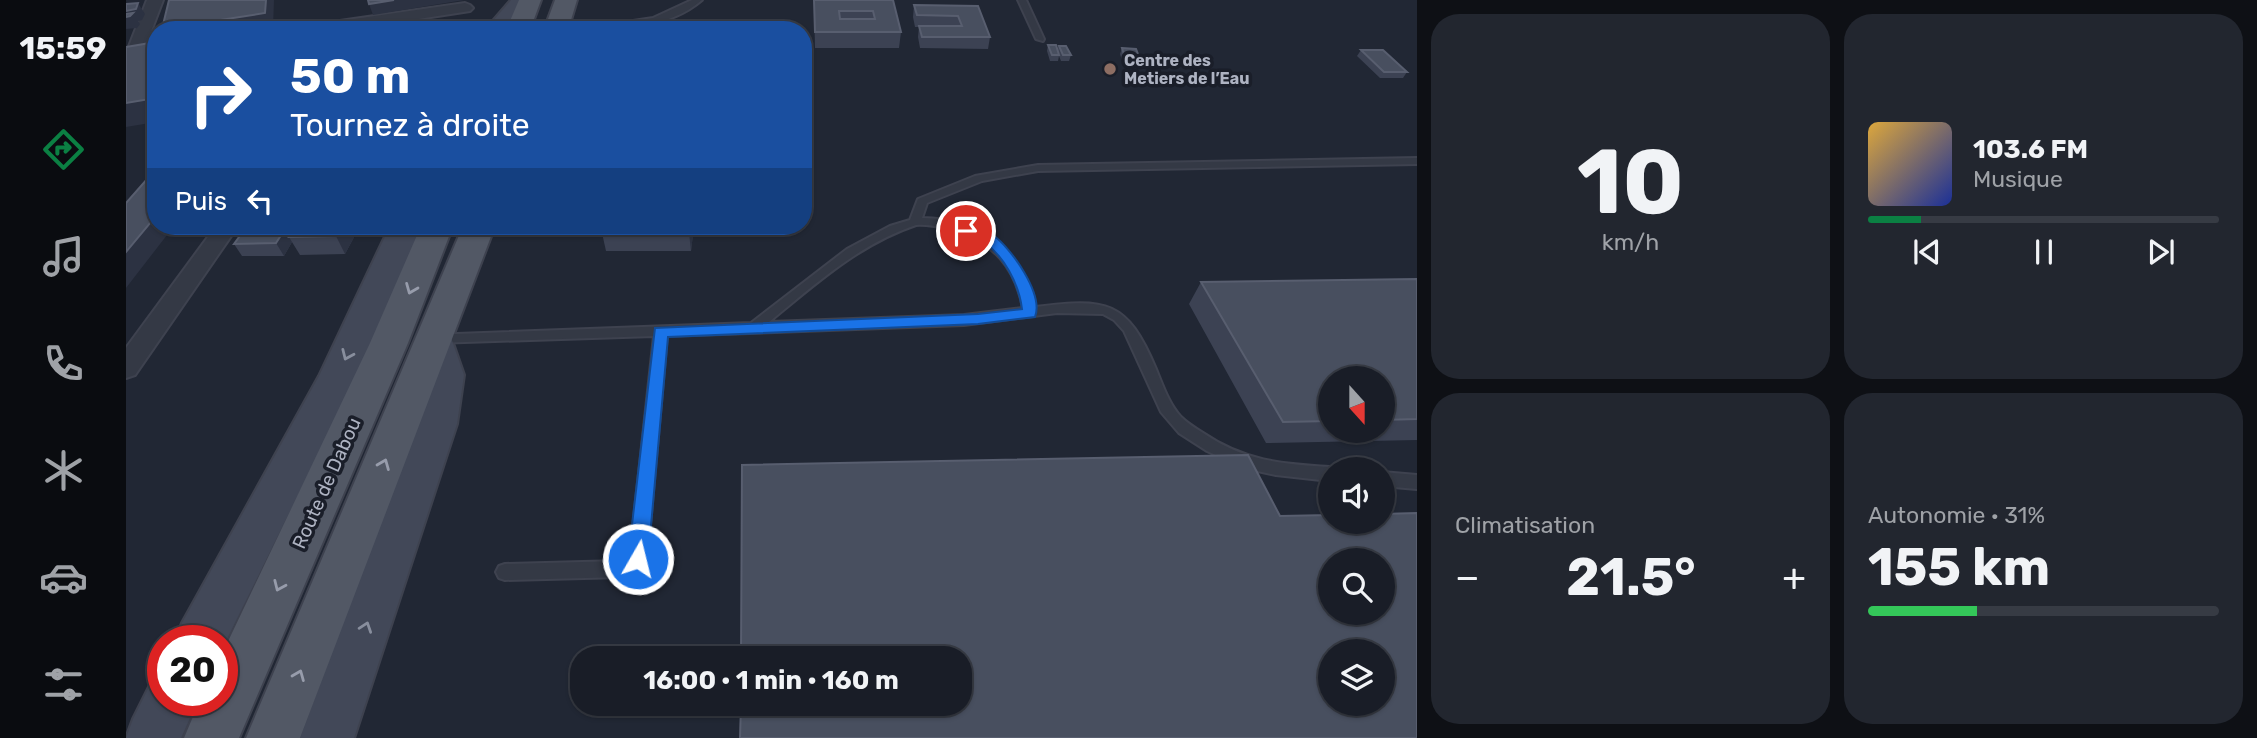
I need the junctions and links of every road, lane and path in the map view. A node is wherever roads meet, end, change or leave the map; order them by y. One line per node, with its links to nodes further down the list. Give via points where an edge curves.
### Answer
1 (155, 0): 14 (street)
2 (523, 0): 9 (street)
3 (530, 0): 10 (main road)
4 (566, 0): 11 (main road)
5 (698, 0): 12 (lane)
6 (1023, 0): 13 (lane)
7 (465, 8): 8 (street)
8 (394, 21)
9 (505, 21)
10 (522, 21)
11 (559, 21)
12 (650, 21)
13 (1040, 39)
14 (130, 55)
15 (1417, 161): 16 (lane, via 1038,168 979,178 922,201)
16 (915, 221): 21 (lane, via 987,237 1014,267); 22 (lane, via 876,237)
17 (221, 235): 23 (street)
18 (402, 235): 32 (street, one-way to 32, via 338,376)
19 (433, 235): 35 (main road, Route de Dabou, one-way to 35)
20 (475, 235): 26 (main road)
21 (1030, 313): 22 (lane); 28 (lane, via 1089,307 1108,311 1126,323 1174,419 1217,452 1253,465)
22 (754, 328): 24 (lane)
23 (155, 331): 25 (street); 27 (street)
24 (661, 332): 26 (lane); 31 (lane, via 638,559 623,569)
25 (126, 337)
26 (435, 338): 36 (main road, one-way to 26); 37 (street, one-way to 26, via 437,424 445,375)
27 (126, 368)
28 (1318, 473)
29 (1395, 480): 30 (lane)
30 (1417, 482)
31 (505, 572)
32 (208, 625)
33 (163, 716): 34 (street)
34 (152, 738)
35 (211, 738)
36 (273, 738)
37 (327, 738)

